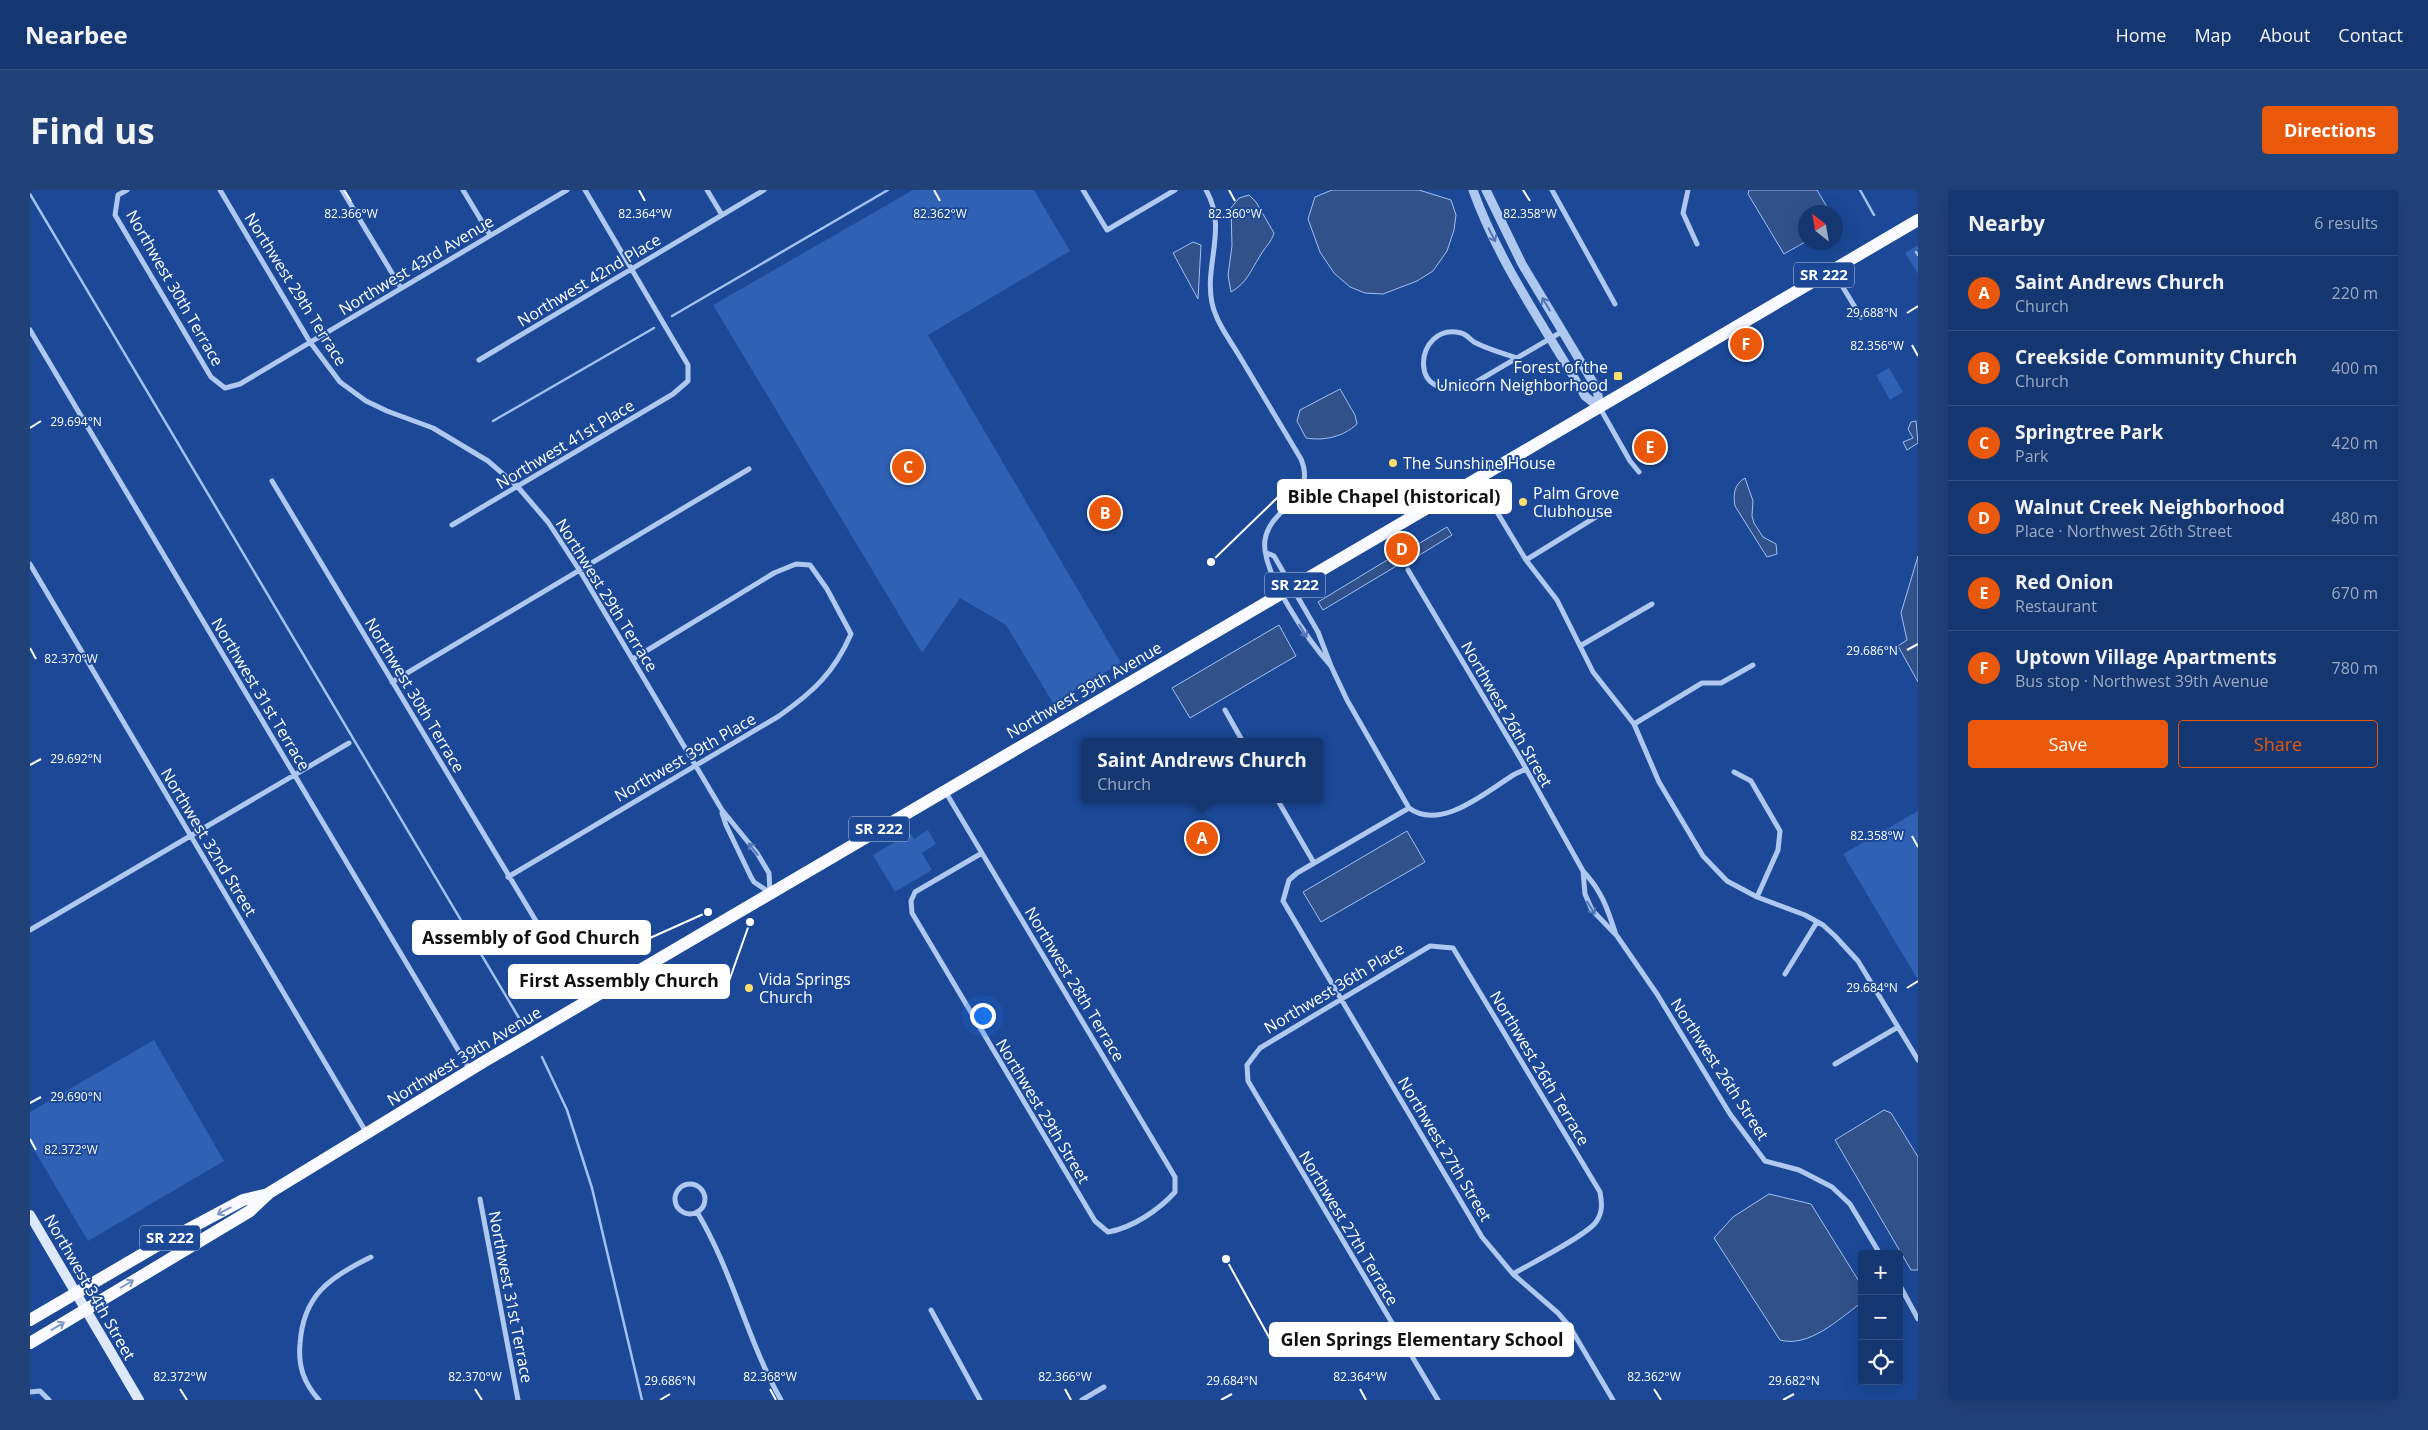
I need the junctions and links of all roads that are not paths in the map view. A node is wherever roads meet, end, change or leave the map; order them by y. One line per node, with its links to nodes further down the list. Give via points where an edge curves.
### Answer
1 (127, 190): 31 (street, Northwest 30th Terrace, via 118,195 116,215 211,377)
2 (220, 190): 28 (street, Northwest 29th Terrace)
3 (342, 190): 22 (street)
4 (463, 190): 18 (street)
5 (567, 190): 18 (street, Northwest 43rd Avenue)
6 (585, 190): 20 (street)
7 (707, 190): 16 (street)
8 (764, 190): 16 (street, Northwest 42nd Place)
9 (1084, 190): 10 (street, via 1107,230)
10 (1175, 190)
11 (1206, 190): 40 (street, via 1216,228 1212,302 1222,326 1306,470 1305,484 1270,528 1265,540)
12 (1473, 190): 27 (street, one-way to 27, via 1501,253)
13 (1486, 190): 26 (street, one-way to 13, via 1518,256)
14 (1552, 190): 23 (street)
15 (1688, 190): 19 (street, via 1683,213)
16 (722, 215): 20 (street, Northwest 42nd Place)
17 (1918, 220): 21 (main road, Northwest 39th Avenue / SR 222)
18 (490, 235): 22 (street, Northwest 43rd Avenue)
19 (1698, 244)
20 (632, 269): 30 (street, Northwest 42nd Place); 37 (street, Northwest 41st Place, via 688,365 688,381 673,394)
21 (1833, 270): 24 (street); 32 (main road, Northwest 39th Avenue / SR 222)
22 (401, 288): 28 (street, Northwest 43rd Avenue)
23 (1615, 304)
24 (1860, 317)
25 (30, 330): 59 (street, Northwest 31st Terrace)
26 (1562, 331): 27 (street); 32 (street, via 1597,389)
27 (1551, 338): 29 (street); 32 (street, via 1585,396)
28 (310, 342): 31 (street, Northwest 43rd Avenue, via 240,384); 37 (street, Northwest 29th Terrace, via 340,382 366,401 433,428 488,461)
29 (1517, 358): 29 (street, via 1476,382 1452,390 1440,389 1430,381 1422,364 1433,339 1448,332 1462,333 1482,346)
30 (479, 360)
31 (225, 388)
32 (1600, 408): 34 (street, via 1630,461); 35 (main road, Northwest 39th Avenue / SR 222)
33 (749, 469): 44 (street)
34 (1640, 472)
35 (1477, 478): 41 (street); 45 (main road, Northwest 39th Avenue / SR 222)
36 (272, 482): 51 (street, Northwest 30th Terrace)
37 (517, 486): 39 (street, Northwest 41st Place); 44 (street, Northwest 29th Terrace, via 548,522)
38 (1599, 515): 41 (street)
39 (452, 525)
40 (1267, 553): 45 (street, via 1266,561); 45 (street, via 1274,556)
41 (1526, 560): 47 (street, via 1557,600)
42 (30, 564): 64 (street, Northwest 32nd Street)
43 (1408, 570): 57 (street, Northwest 26th Street)
44 (580, 571): 48 (street, Northwest 29th Terrace); 51 (street)
45 (1287, 590): 50 (street, one-way to 50, via 1310,643); 50 (street, via 1318,632); 60 (main road, Northwest 39th Avenue / SR 222)
46 (1652, 604): 47 (street)
47 (1580, 646): 53 (street, via 1593,672)
48 (632, 659): 56 (street, Northwest 29th Terrace); 56 (street, Northwest 39th Place, via 774,573 796,564 810,565 827,589 851,634 830,671 811,693 779,716)
49 (1753, 664): 53 (street, via 1721,684 1702,683)
50 (1330, 666): 62 (street, via 1346,700)
51 (392, 682): 68 (street, Northwest 30th Terrace)
52 (1225, 710): 54 (street)
53 (1634, 724): 70 (street, via 1659,782 1703,856 1727,881)
54 (1241, 738)
55 (349, 743): 59 (street)
56 (695, 766): 63 (street, Northwest 29th Terrace); 68 (street, Northwest 39th Place)
57 (1526, 769): 62 (street, via 1448,814 1428,816); 67 (street, Northwest 26th Street)
58 (1734, 772): 70 (street, via 1751,781 1780,831 1778,850)
59 (295, 775): 64 (street); 82 (street, Northwest 31st Terrace)
60 (944, 790): 65 (street, Northwest 28th Terrace); 69 (main road, Northwest 39th Avenue / SR 222)
61 (1279, 803): 66 (street)
62 (1410, 808): 66 (street)
63 (722, 810): 69 (street, Northwest 29th Terrace, via 751,877); 69 (street, Northwest 29th Terrace, one-way to 63, via 769,873)
64 (191, 836): 73 (street); 83 (street, Northwest 32nd Street)
65 (982, 853): 88 (street, Northwest 28th Terrace, via 1175,1177 1175,1192 1164,1204 1120,1230); 88 (street, Northwest 29th Street, via 915,892 910,901 912,912 1095,1221)
66 (1314, 863): 77 (street, Northwest 27th Street, via 1289,880 1283,901)
67 (1583, 872): 74 (street, Northwest 26th Street, via 1604,899); 74 (street, Northwest 26th Street, one-way to 74, via 1587,903)
68 (508, 877): 71 (street, Northwest 30th Terrace)
69 (770, 893): 82 (main road, Northwest 39th Avenue / SR 222)
70 (1756, 897): 72 (street)
71 (536, 921)
72 (1817, 922): 76 (street); 78 (street, via 1836,936 1858,961)
73 (30, 930)
74 (1617, 936): 89 (street, Northwest 26th Street, via 1657,994 1730,1114 1765,1161 1799,1170 1832,1187 1850,1204)
75 (1442, 945): 77 (street, Northwest 36th Place, via 1430,946); 91 (street, Northwest 26th Terrace, via 1453,948 1600,1192 1601,1213 1591,1228)
76 (1784, 974)
77 (1341, 998): 81 (street, Northwest 36th Place, via 1260,1048); 91 (street, Northwest 27th Street, via 1482,1237)
78 (1898, 1027): 79 (street); 80 (street)
79 (1918, 1060)
80 (1835, 1064)
81 (1247, 1065): 109 (street, Northwest 27th Terrace, via 1252,1089)
82 (470, 1071): 83 (main road, Northwest 39th Avenue / SR 222)
83 (366, 1133): 84 (main road, Northwest 39th Avenue / SR 222)
84 (269, 1193): 93 (main road, Northwest 39th Avenue / SR 222, one-way to 93, via 243,1200); 94 (main road, Northwest 39th Avenue / SR 222, one-way to 84, via 250,1212)
85 (480, 1199): 105 (street, Northwest 31st Terrace)
86 (698, 1212): 86 (street, via 704,1205 704,1195 698,1187 684,1186 675,1196 676,1206 688,1214); 106 (street, via 727,1268 761,1360)
87 (30, 1215): 93 (main road, Northwest 34th Street)
88 (1108, 1232)
89 (1878, 1250)
90 (371, 1257): 104 (street, via 346,1269 323,1287 303,1318 299,1363 306,1383)
91 (1513, 1274): 110 (street, Northwest 27th Street, via 1570,1327)
92 (1903, 1291): 96 (street)
93 (76, 1293): 94 (main road, Northwest 34th Street); 97 (main road, Northwest 39th Avenue / SR 222); 98 (main road, Northwest 39th Avenue, via 67,1306)
94 (86, 1309): 99 (main road, Northwest 39th Avenue / SR 222, one-way to 94); 103 (main road, Northwest 34th Street)
95 (931, 1310): 107 (street)
96 (1918, 1319)
97 (30, 1320)
98 (30, 1329)
99 (30, 1343)
100 (1104, 1387): 108 (street)
101 (30, 1392): 102 (street, via 40,1391)
102 (49, 1400)
103 (139, 1400)
104 (319, 1400)
105 (518, 1400)
106 (781, 1400)
107 (980, 1400)
108 (1082, 1400)
109 (1438, 1400)
110 (1613, 1400)

